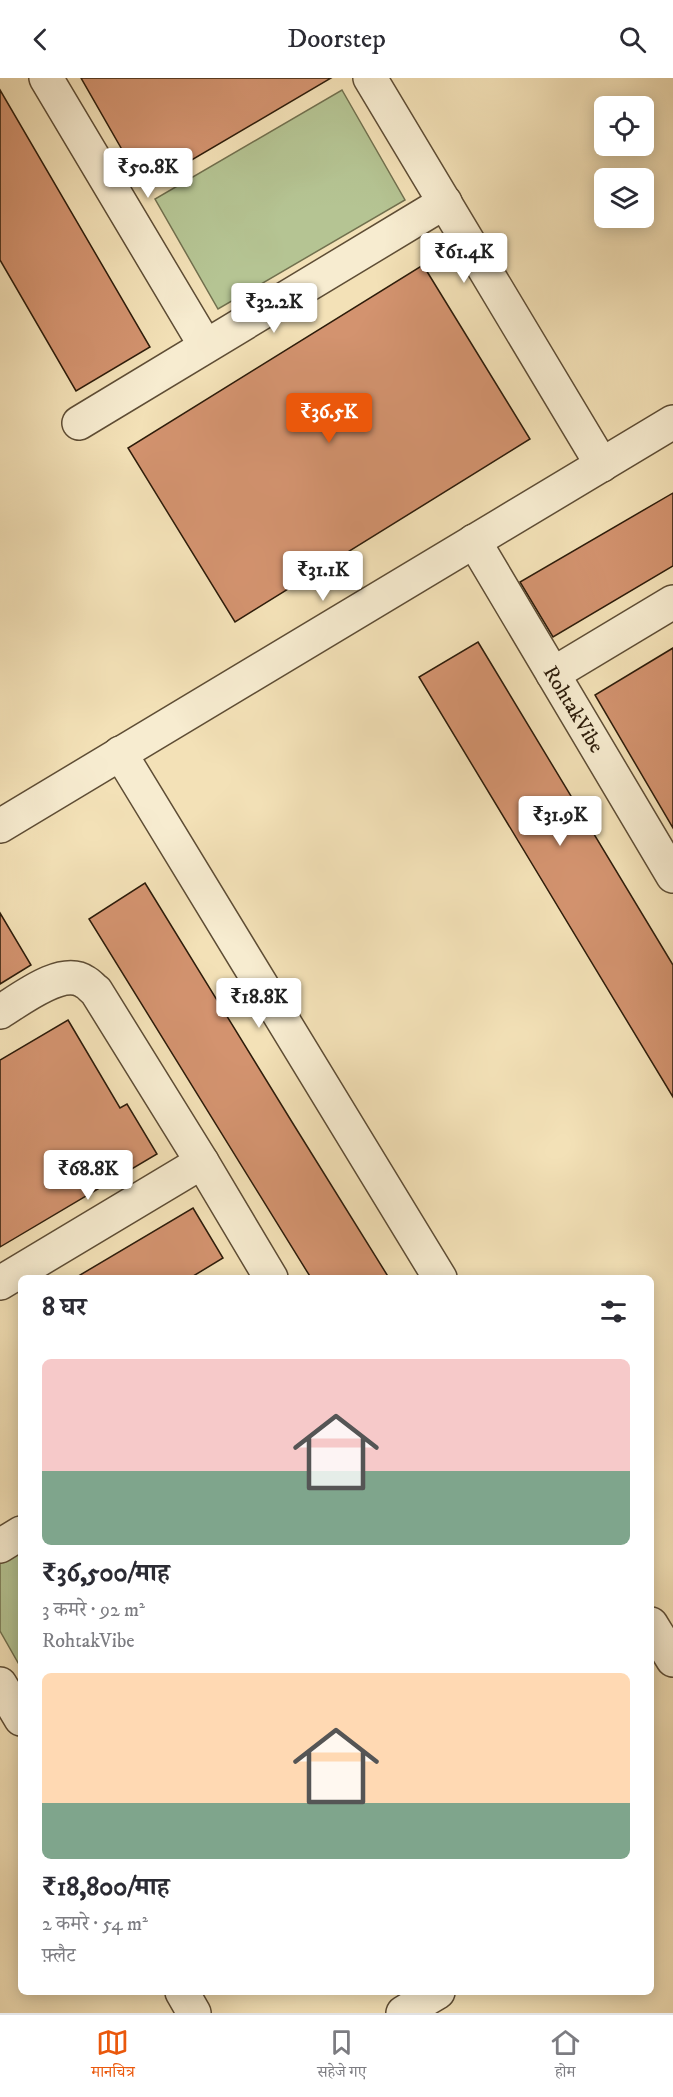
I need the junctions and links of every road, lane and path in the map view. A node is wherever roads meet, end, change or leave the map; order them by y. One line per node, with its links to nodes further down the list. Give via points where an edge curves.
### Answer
1 (46, 78): 4 (street)
2 (370, 78): 3 (street)
3 (445, 202): 4 (street); 7 (street)
4 (205, 345): 6 (street)
5 (673, 422): 7 (street)
6 (79, 423)
7 (602, 465): 8 (street)
8 (474, 541): 10 (street, RohtakVibe); 11 (street)
9 (673, 602): 10 (street)
10 (553, 674): 13 (street, RohtakVibe)
11 (120, 753): 12 (street); 17 (street)
12 (0, 826)
13 (672, 872)
14 (0, 1012): 15 (street, via 51,981 84,981 96,991)
15 (202, 1162): 16 (street); 18 (street)
16 (269, 1275)
17 (438, 1275)
18 (0, 1284)
19 (18, 1535): 20 (street)
20 (0, 1546)
21 (654, 1629): 22 (street)
22 (673, 1660)
23 (0, 1684): 24 (street)
24 (18, 1714)
25 (184, 1995): 27 (street)
26 (433, 1995): 28 (street)
27 (194, 2013)
28 (403, 2013)

